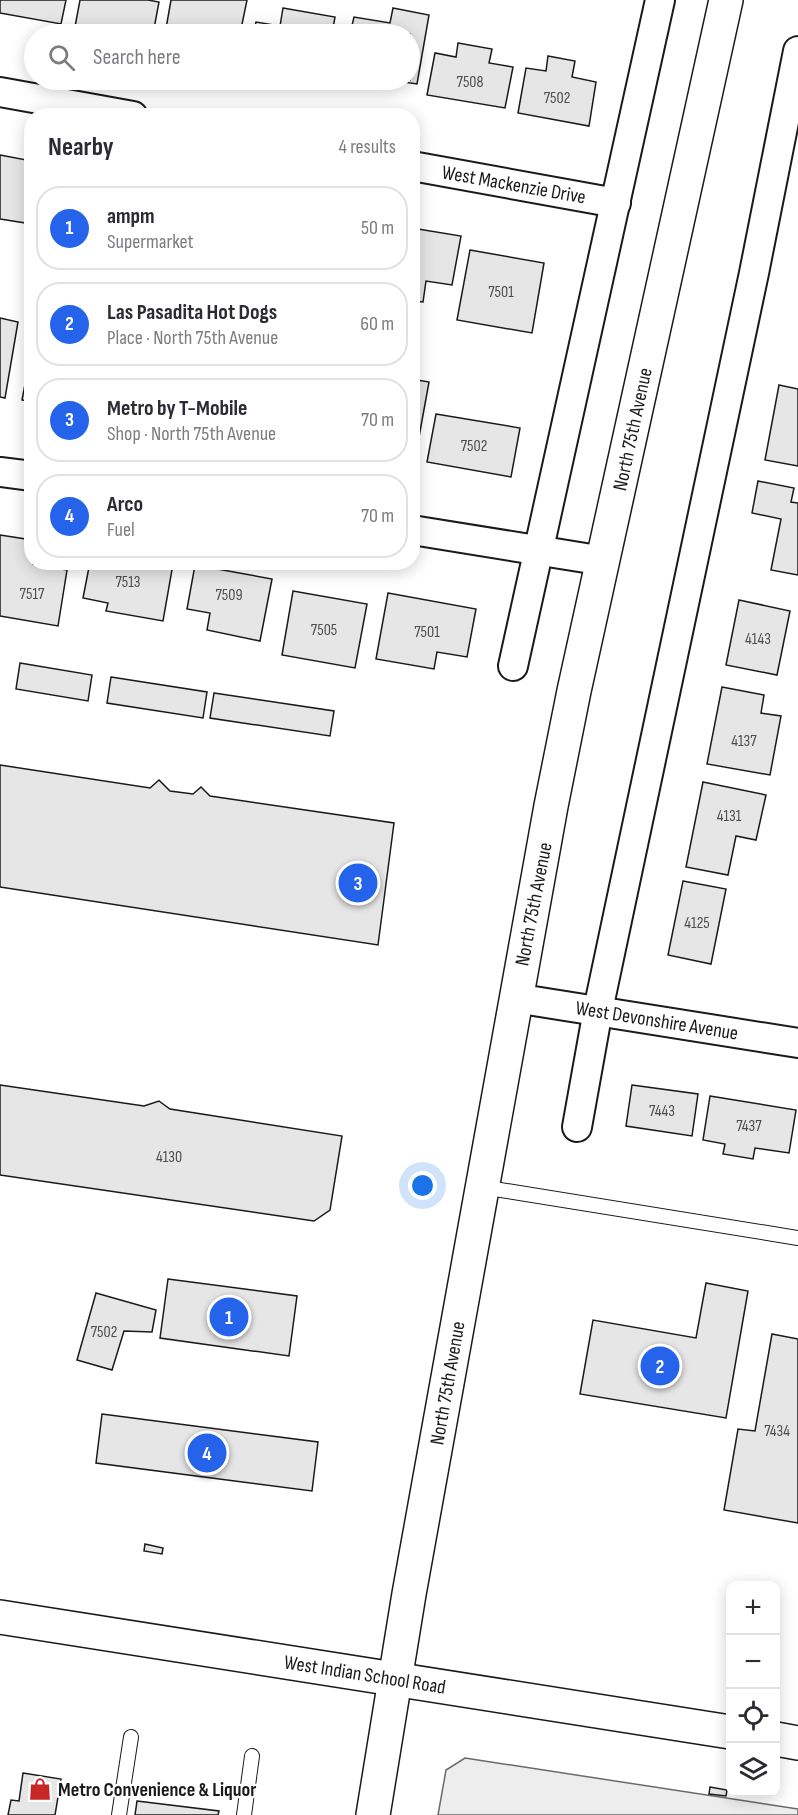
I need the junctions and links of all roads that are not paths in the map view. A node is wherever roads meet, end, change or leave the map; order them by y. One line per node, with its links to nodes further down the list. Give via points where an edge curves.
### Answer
1 (660, 0): 7 (street)
2 (726, 0): 12 (main road, North 75th Avenue)
3 (798, 51): 15 (street)
4 (0, 92): 5 (street)
5 (89, 108)
6 (420, 167): 7 (street, West Mackenzie Drive)
7 (616, 202): 11 (street)
8 (0, 472): 9 (street)
9 (24, 475)
10 (420, 531): 11 (street)
11 (540, 549): 12 (street); 13 (street)
12 (604, 561): 14 (main road, North 75th Avenue, via 574,691)
13 (513, 666)
14 (515, 998): 15 (street, West Devonshire Avenue); 18 (main road, North 75th Avenue)
15 (598, 1010): 16 (street, West Devonshire Avenue); 17 (street)
16 (798, 1043)
17 (577, 1127)
18 (482, 1186): 19 (lane); 21 (main road, North 75th Avenue)
19 (798, 1238)
20 (0, 1617): 21 (main road, West Indian School Road)
21 (396, 1679): 22 (main road, West Indian School Road); 29 (main road, North 75th Avenue)
22 (726, 1731)
23 (131, 1737): 27 (lane)
24 (780, 1740): 25 (main road)
25 (798, 1743)
26 (252, 1756): 28 (lane)
27 (119, 1815)
28 (244, 1815)
29 (373, 1815)

